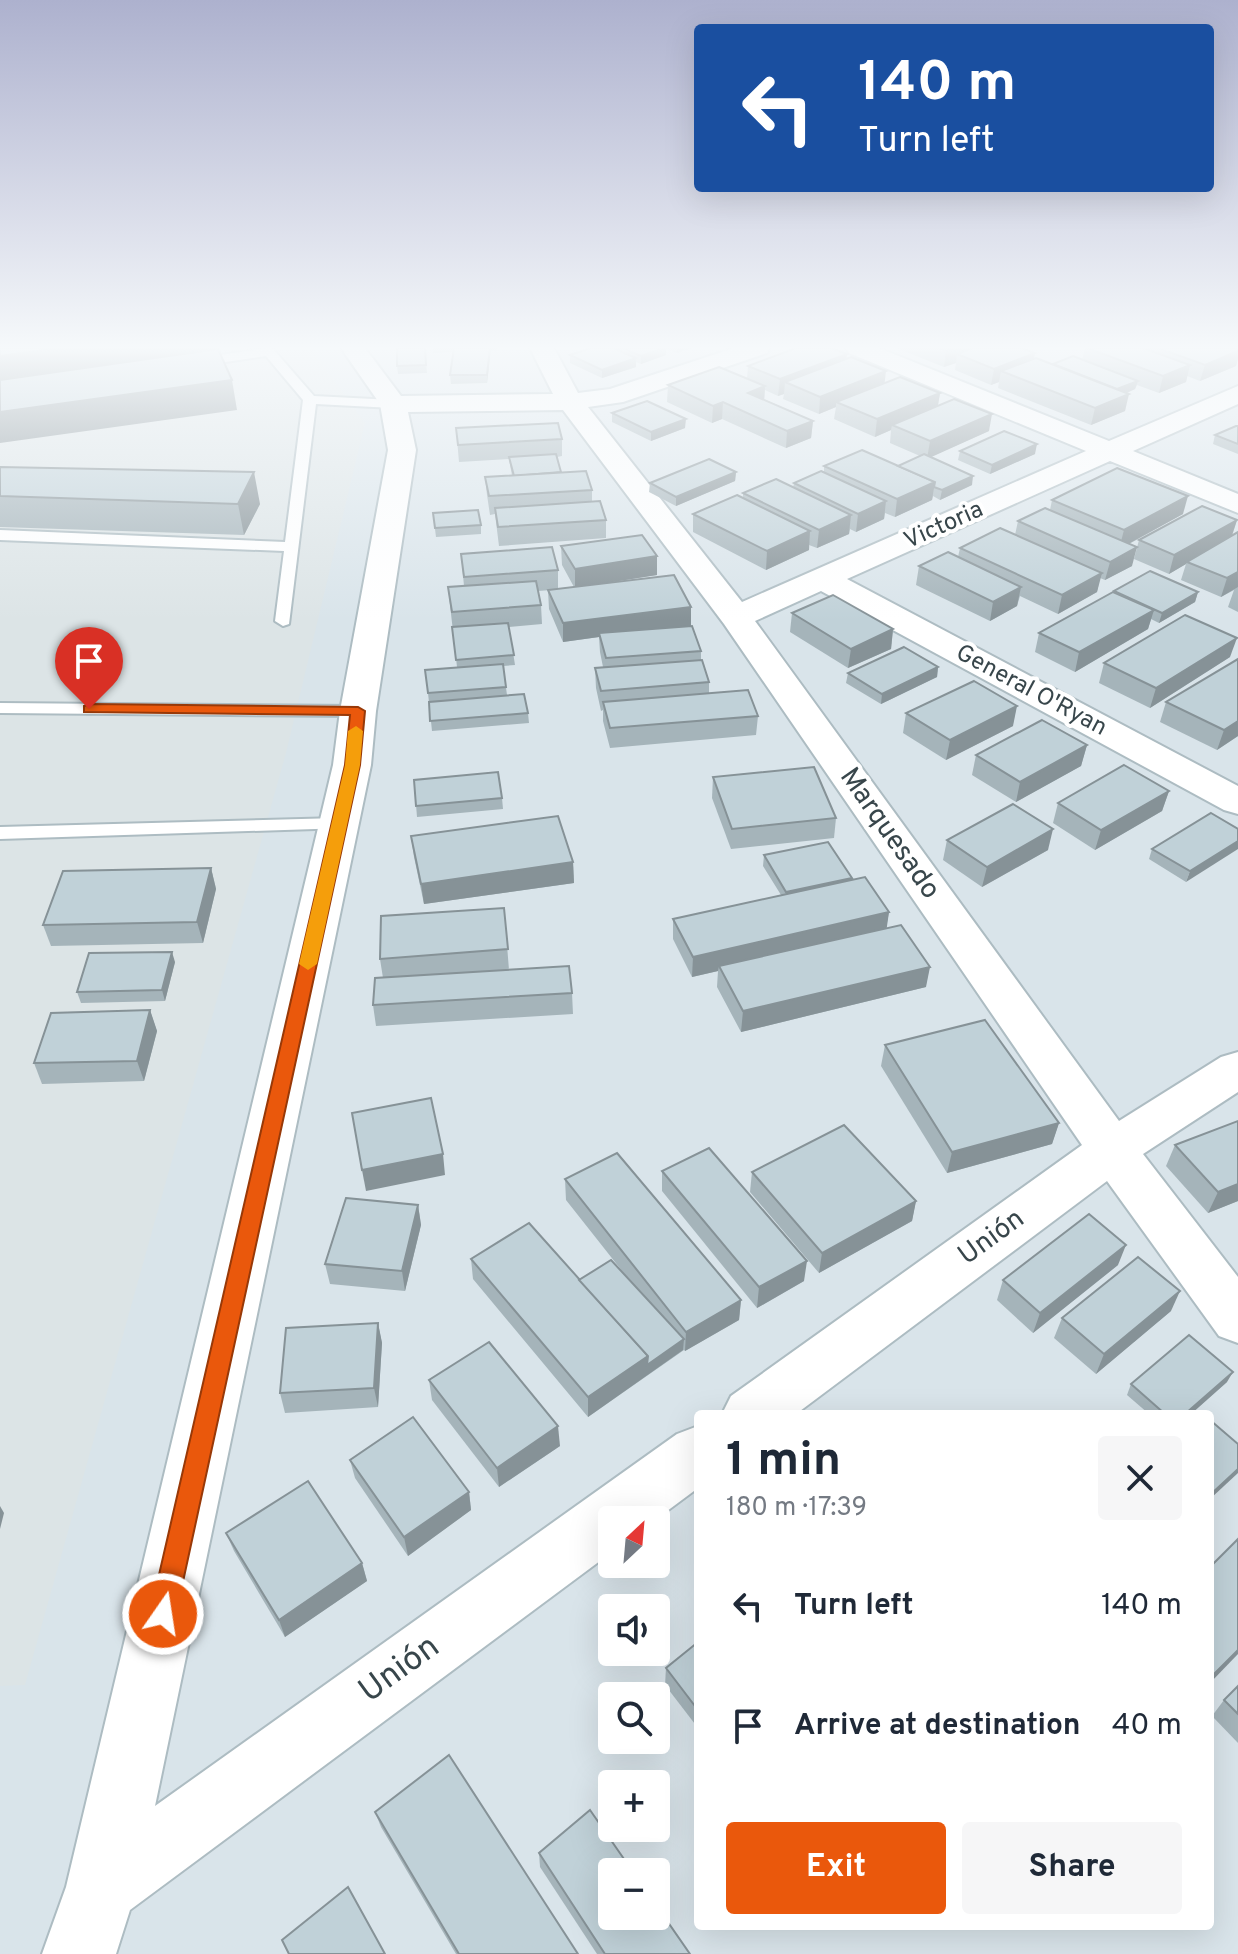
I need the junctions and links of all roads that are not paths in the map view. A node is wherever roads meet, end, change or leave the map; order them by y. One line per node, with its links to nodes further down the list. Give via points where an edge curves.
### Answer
1 (305, 439): 9 (lane)
2 (400, 439): 14 (street)
3 (599, 439): 11 (street, Marquesado)
4 (1081, 439): 6 (street)
5 (1140, 439): 6 (street, Victoria)
6 (1112, 452): 7 (street); 10 (street, Victoria)
7 (1238, 504)
8 (0, 535): 9 (lane)
9 (293, 547): 12 (lane)
10 (824, 580): 11 (street, Victoria); 15 (street, General O'Ryan)
11 (736, 617): 19 (street, Marquesado)
12 (283, 621)
13 (0, 708): 14 (lane)
14 (358, 711): 16 (street)
15 (1238, 802)
16 (339, 824): 17 (lane); 23 (street)
17 (0, 833)
18 (1238, 1069): 19 (street, Unión)
19 (1112, 1150): 20 (street, Marquesado); 21 (street, Unión)
20 (1238, 1319)
21 (756, 1410)
22 (694, 1456): 23 (street, Unión)
23 (102, 1887): 24 (street)
24 (79, 1954)

